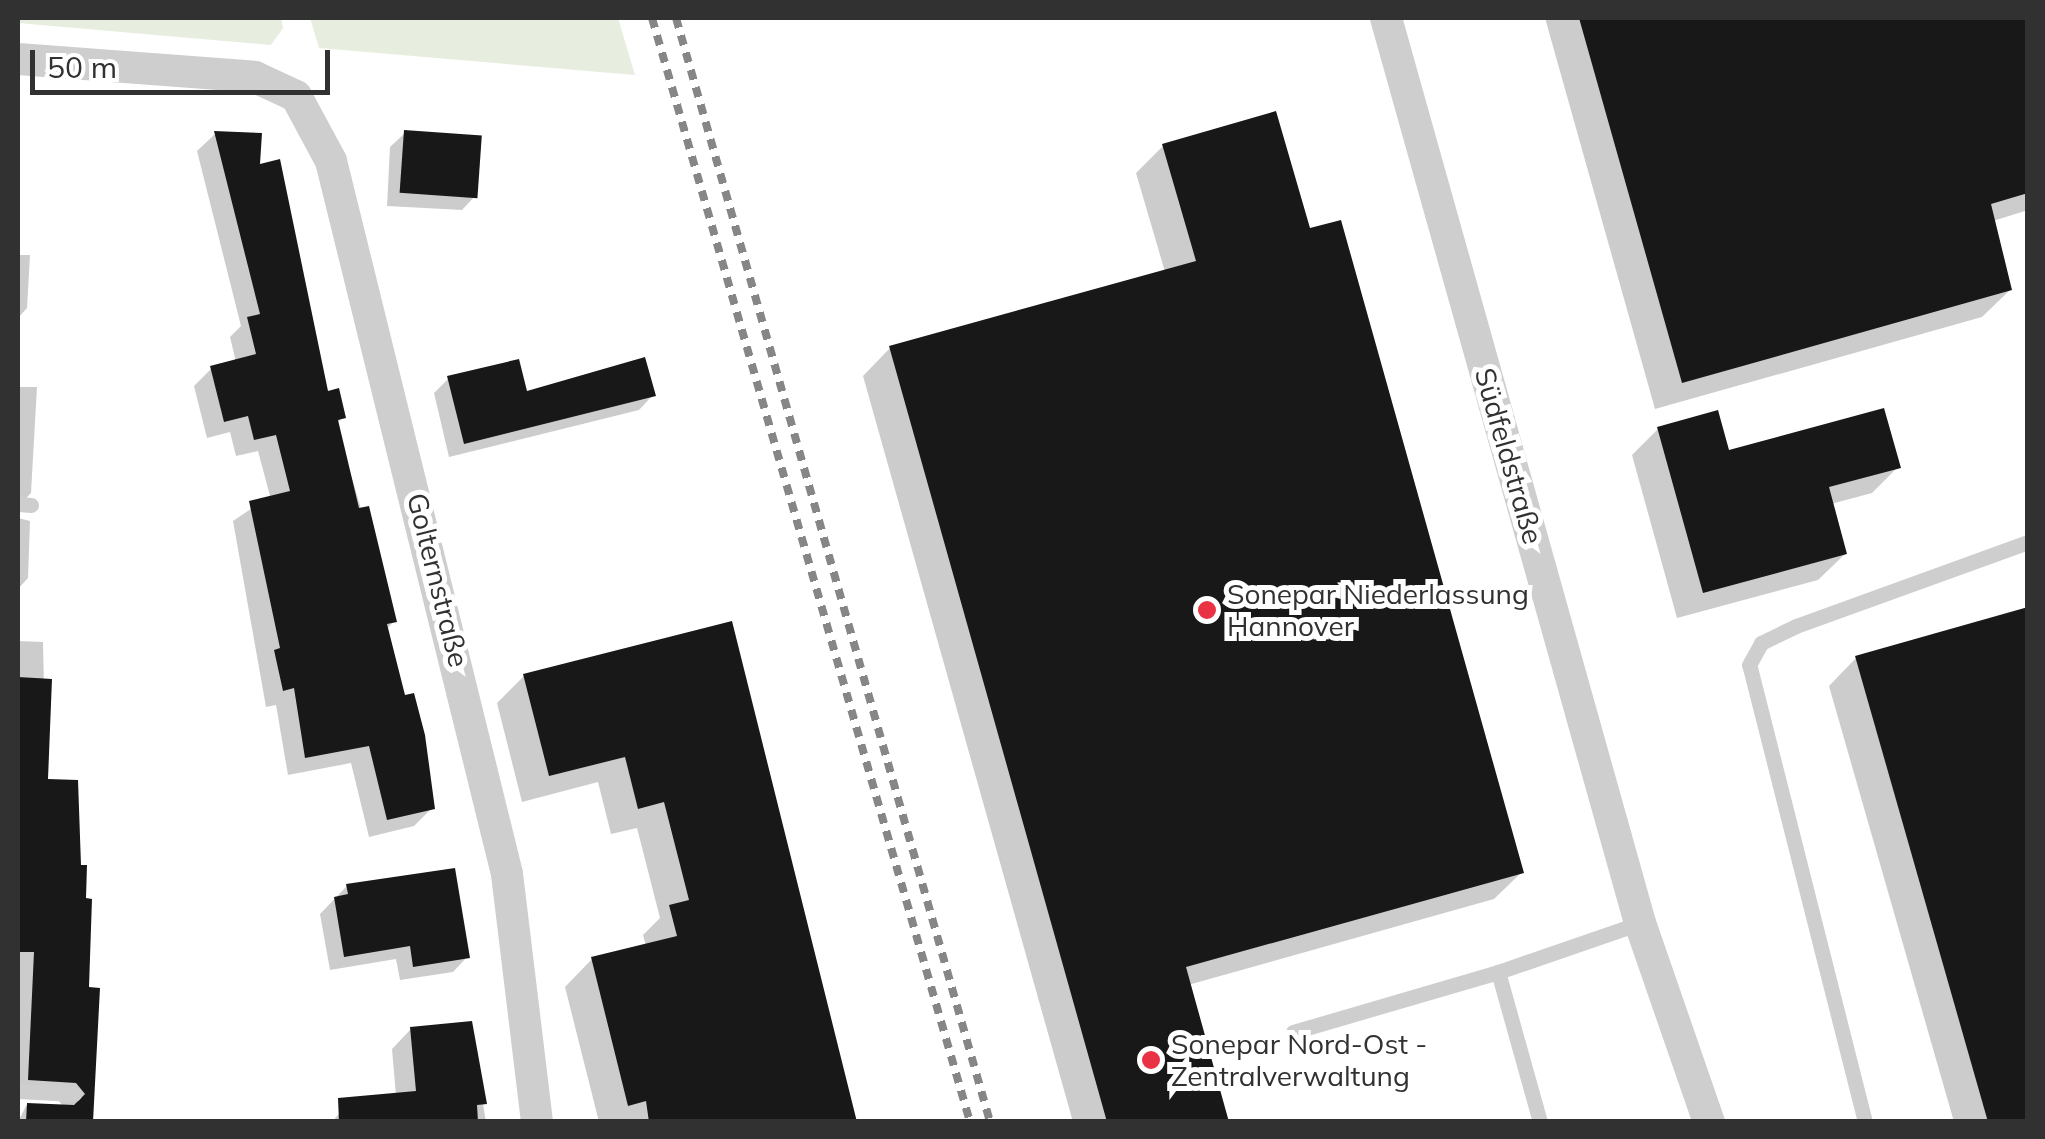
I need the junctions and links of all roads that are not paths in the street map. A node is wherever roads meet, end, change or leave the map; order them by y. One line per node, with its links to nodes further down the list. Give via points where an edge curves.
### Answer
1 (1386, 18): 4 (street, Südfeldstraße)
2 (18, 59): 9 (street, Golternstraße, via 255,77 296,96 331,161 507,874)
3 (2028, 542): 12 (lane, via 1796,626 1761,643 1748,665)
4 (1640, 924): 5 (lane); 11 (street, Südfeldstraße)
5 (1498, 972): 6 (lane); 10 (lane)
6 (1293, 1032)
7 (18, 1091): 8 (lane)
8 (74, 1094)
9 (538, 1122)
10 (1540, 1122)
11 (1709, 1122)
12 (1865, 1122)

